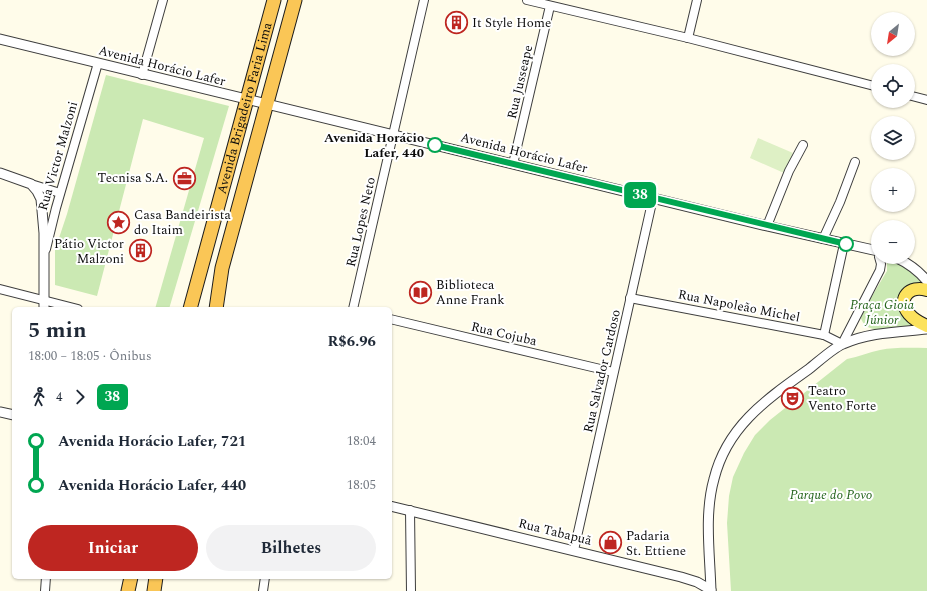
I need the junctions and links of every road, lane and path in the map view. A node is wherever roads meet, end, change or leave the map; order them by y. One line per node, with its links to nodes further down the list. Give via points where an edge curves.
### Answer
1 (163, 0): 11 (street)
2 (274, 0): 14 (highway, Avenida Brigadeiro Faria Lima)
3 (295, 0): 16 (highway, Avenida Brigadeiro Faria Lima)
4 (424, 0): 17 (street, Rua Lopes Neto)
5 (527, 0): 7 (street)
6 (697, 0): 8 (street)
7 (550, 6): 8 (street); 20 (street, Rua Jusseape)
8 (688, 38): 12 (street)
9 (0, 40): 10 (street, Avenida Horácio Lafer)
10 (98, 63): 11 (street, Avenida Horácio Lafer); 23 (street, Rua Victor Malzoni)
11 (142, 74): 14 (street, Avenida Horácio Lafer)
12 (871, 85)
13 (915, 97): 15 (street)
14 (246, 100): 16 (street, Avenida Horácio Lafer); 38 (highway, Avenida Brigadeiro Faria Lima)
15 (927, 100)
16 (266, 104): 17 (street, Avenida Horácio Lafer); 39 (highway, Avenida Brigadeiro Faria Lima, via 222,268)
17 (393, 135): 20 (street, Avenida Horácio Lafer); 40 (street, Rua Lopes Neto)
18 (804, 145): 25 (street, via 789,170)
19 (855, 162): 26 (street)
20 (513, 164): 24 (street, Avenida Horácio Lafer)
21 (0, 174): 22 (street)
22 (31, 184): 23 (street); 29 (street, Rua Victor Malzoni, via 42,199)
23 (60, 193): 29 (street, Rua Victor Malzoni)
24 (653, 198): 25 (street, Avenida Horácio Lafer); 35 (street, Rua Salvador Cardoso)
25 (766, 226): 26 (street, Avenida Horácio Lafer)
26 (823, 239): 27 (street, Avenida Horácio Lafer)
27 (844, 244): 28 (street, Avenida Horácio Lafer); 43 (street)
28 (871, 252)
29 (44, 257): 36 (street, Rua Victor Malzoni)
30 (881, 264): 44 (street)
31 (910, 264): 32 (street)
32 (927, 281)
33 (0, 289): 36 (street)
34 (927, 290): 42 (main road, via 912,290 904,300 909,314)
35 (630, 298): 43 (street, Rua Napoleão Michel); 45 (street, Rua Salvador Cardoso)
36 (44, 304): 37 (street)
37 (64, 307)
38 (191, 307)
39 (216, 307)
40 (354, 307)
41 (392, 319): 45 (street, Rua Cojuba)
42 (927, 328): 44 (street, via 866,337)
43 (824, 335): 44 (street, Rua Napoleão Michel)
44 (842, 344): 60 (street, via 750,414 732,435 721,454 713,480 709,510)
45 (613, 372): 50 (street, Rua Salvador Cardoso)
46 (0, 412): 47 (street)
47 (12, 415)
48 (392, 506): 49 (street, Rua Tabapuã)
49 (410, 510): 50 (street, Rua Tabapuã); 59 (street)
50 (574, 550): 60 (street, Rua Tabapuã, via 697,582)
51 (46, 579): 55 (street)
52 (130, 579): 56 (highway)
53 (156, 579): 57 (highway)
54 (265, 579): 58 (street)
55 (45, 591)
56 (128, 591)
57 (154, 591)
58 (263, 591)
59 (411, 591)
60 (711, 591)

